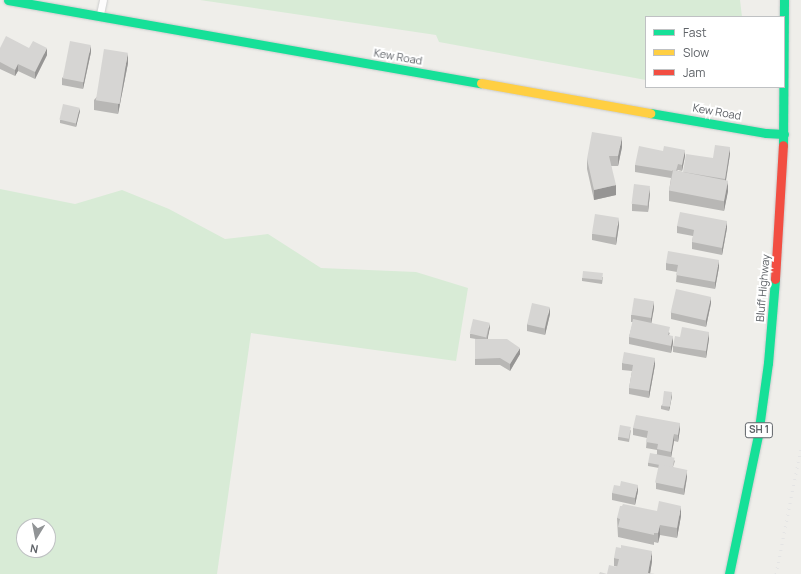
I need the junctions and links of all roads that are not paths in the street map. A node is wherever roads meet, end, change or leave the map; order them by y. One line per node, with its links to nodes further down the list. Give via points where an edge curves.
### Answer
1 (8, 0): 4 (main road, Kew Road)
2 (103, 0): 4 (lane)
3 (784, 0): 5 (main road, Bluff Highway / SH 1)
4 (100, 16): 7 (main road, Kew Road, via 766,133)
5 (784, 16)
6 (784, 88): 7 (main road, Bluff Highway / SH 1)
7 (784, 134): 8 (main road, Bluff Highway / SH 1, via 779,244 768,363 758,435)
8 (730, 574)

